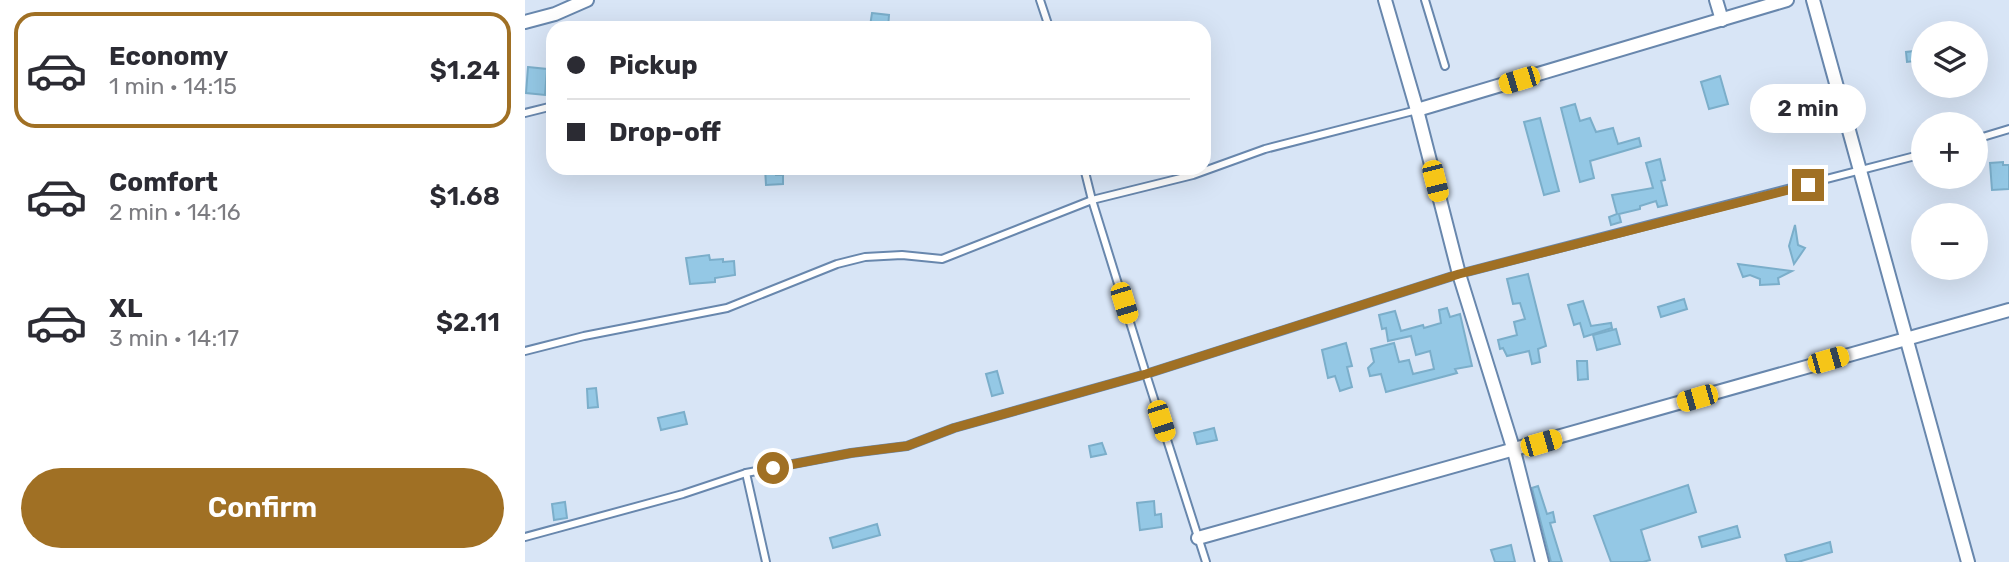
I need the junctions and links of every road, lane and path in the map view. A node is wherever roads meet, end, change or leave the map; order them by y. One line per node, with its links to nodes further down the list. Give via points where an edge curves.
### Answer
1 (587, 0): 10 (street)
2 (1040, 0): 9 (lane)
3 (1385, 0): 13 (street)
4 (1425, 0): 11 (lane)
5 (1716, 0): 8 (street)
6 (1787, 0): 8 (street)
7 (1813, 0): 19 (street)
8 (1722, 20): 13 (street)
9 (1047, 21)
10 (525, 22)
11 (1445, 66)
12 (546, 108): 14 (lane)
13 (1417, 110): 18 (lane); 23 (street)
14 (525, 113)
15 (2009, 129): 16 (lane)
16 (1988, 135)
17 (1911, 157): 19 (lane)
18 (1211, 168)
19 (1862, 171): 23 (lane); 25 (street)
20 (1086, 175): 22 (lane)
21 (1189, 175): 22 (lane)
22 (1092, 200): 26 (lane, via 942,259 865,257 727,308); 27 (lane)
23 (1459, 274): 27 (lane); 28 (street)
24 (2009, 310): 25 (street)
25 (1906, 338): 28 (street); 35 (street)
26 (525, 351)
27 (1146, 374): 29 (lane, via 954,428 907,446); 31 (lane)
28 (1514, 451): 31 (street); 34 (street)
29 (746, 472): 30 (lane); 32 (lane)
30 (525, 537)
31 (1198, 538): 33 (lane)
32 (766, 562)
33 (1206, 562)
34 (1542, 562)
35 (1968, 562)

